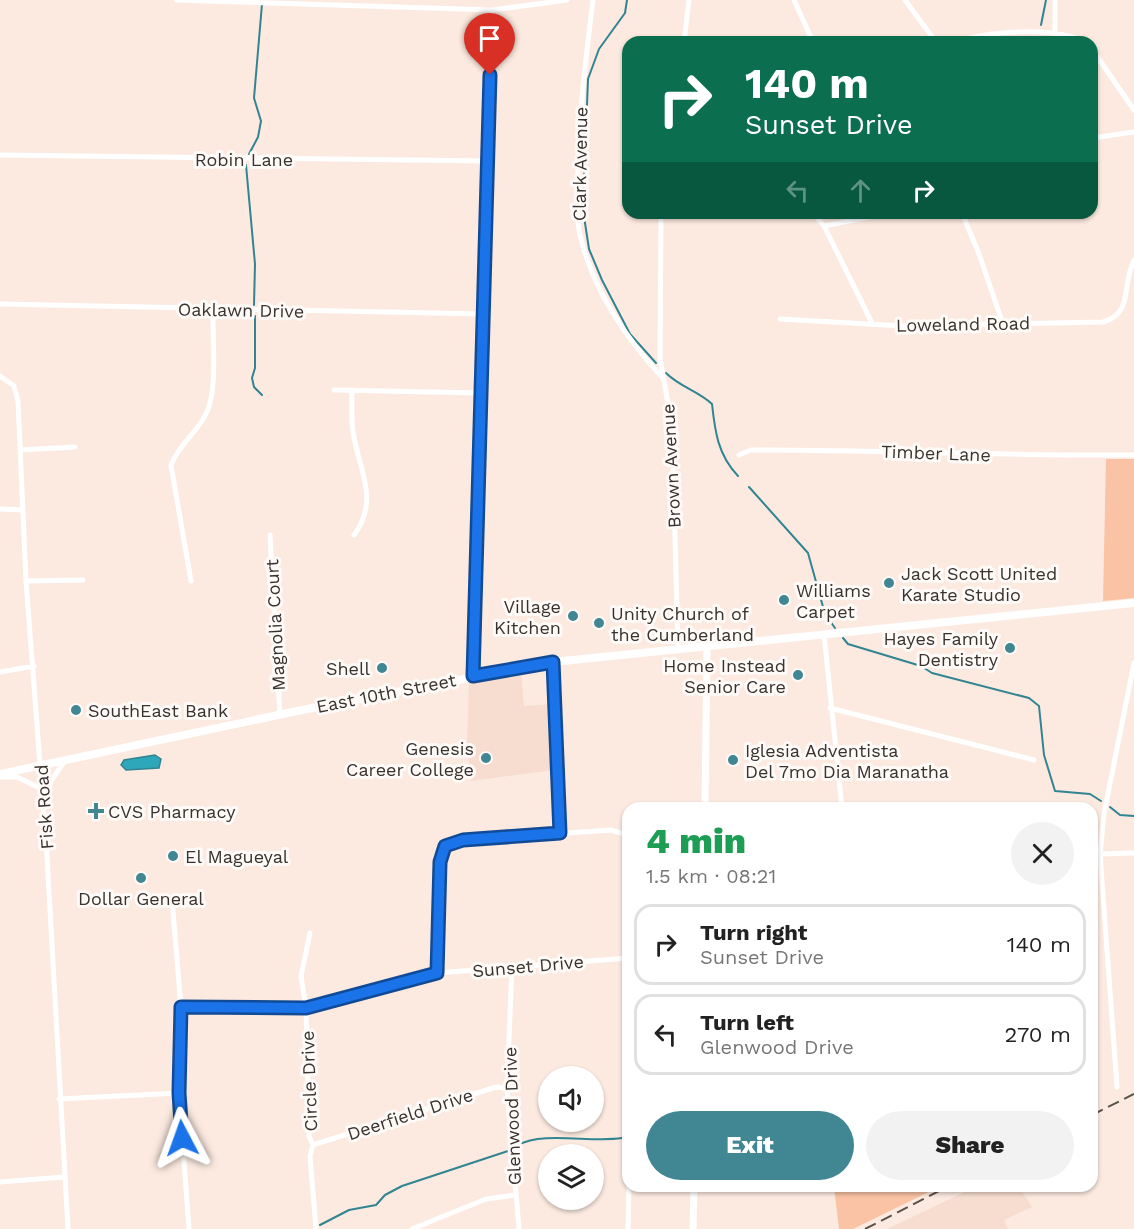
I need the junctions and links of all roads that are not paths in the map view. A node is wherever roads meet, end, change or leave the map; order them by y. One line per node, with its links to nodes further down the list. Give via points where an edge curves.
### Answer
1 (176, 0): 2 (street)
2 (189, 0): 10 (street)
3 (436, 0): 10 (street)
4 (567, 0): 11 (street)
5 (593, 0): 37 (street, Clark Avenue, via 579,128 580,234 591,269 615,319 639,354)
6 (689, 0): 13 (street)
7 (794, 0): 14 (street)
8 (905, 0): 15 (street)
9 (1055, 0): 12 (street)
10 (435, 7): 11 (street)
11 (492, 10): 23 (street)
12 (1055, 32): 16 (street); 17 (street)
13 (685, 36)
14 (810, 36)
15 (932, 36)
16 (991, 36)
17 (1075, 36)
18 (1098, 58): 19 (street)
19 (1134, 110)
20 (1134, 132): 21 (street)
21 (1098, 137)
22 (0, 154): 23 (street, Robin Lane)
23 (488, 160): 32 (street)
24 (661, 219): 37 (street, Brown Avenue)
25 (818, 219): 28 (street, Loweland Road)
26 (859, 219): 28 (street)
27 (964, 219): 35 (street)
28 (824, 226): 34 (street, Loweland Road)
29 (1134, 260): 35 (street, Loweland Road, via 1125,310 1119,316 1103,322)
30 (0, 304): 31 (street, Oaklawn Drive)
31 (213, 309): 32 (street, Oaklawn Drive); 51 (street, via 208,409 200,425 177,450 171,465)
32 (483, 314): 40 (street)
33 (780, 319): 34 (street)
34 (872, 322): 35 (street, Loweland Road, via 903,326)
35 (1003, 324)
36 (0, 376): 42 (street, Fisk Road, via 14,386)
37 (661, 376): 55 (street, Brown Avenue, via 672,426)
38 (334, 390): 39 (street)
39 (352, 390): 40 (street); 48 (street, via 352,429 367,490 366,514)
40 (482, 393): 60 (street)
41 (75, 447): 42 (street)
42 (20, 450): 46 (street, Fisk Road)
43 (739, 455): 44 (street, Timber Lane, via 751,450)
44 (1134, 455)
45 (0, 509): 46 (street)
46 (23, 510): 50 (street, Fisk Road)
47 (270, 535): 62 (street, Magnolia Court)
48 (354, 535)
49 (83, 580): 50 (street)
50 (26, 581): 58 (street, Fisk Road)
51 (191, 581)
52 (1134, 603): 53 (main road, East 10th Street)
53 (824, 634): 54 (main road, East 10th Street); 61 (street)
54 (707, 646): 55 (main road, East 10th Street); 68 (street)
55 (678, 648): 56 (main road, East 10th Street)
56 (553, 662): 60 (main road, East 10th Street); 71 (street)
57 (1134, 663): 73 (street, via 1104,814)
58 (34, 666): 59 (street); 65 (street, Fisk Road)
59 (0, 672)
60 (473, 676): 62 (main road, East 10th Street)
61 (830, 708): 64 (street); 69 (street)
62 (280, 715): 63 (main road, East 10th Street)
63 (67, 760): 65 (main road, East 10th Street); 70 (street, via 51,781)
64 (1034, 760)
65 (38, 766): 66 (main road, East 10th Street); 67 (street, Fisk Road)
66 (0, 776): 67 (street, via 17,777)
67 (42, 789): 70 (street, Fisk Road)
68 (705, 802)
69 (841, 802)
70 (44, 809): 85 (street, Fisk Road)
71 (560, 833): 72 (street, via 610,830); 79 (street, via 463,840 445,846 440,862)
72 (622, 833)
73 (1100, 854): 74 (street); 82 (street)
74 (1134, 854)
75 (172, 900): 80 (street)
76 (310, 933): 81 (street, Circle Drive, via 301,976)
77 (622, 958): 78 (street, Sunset Drive)
78 (512, 966): 79 (street, Sunset Drive); 83 (street, Glenwood Drive)
79 (437, 973): 81 (street, Sunset Drive)
80 (181, 1007): 81 (street, Sunset Drive); 84 (street)
81 (306, 1008): 86 (street, Circle Drive, via 309,1136)
82 (1117, 1087)
83 (507, 1088): 86 (street, Deerfield Drive, via 496,1087); 91 (street, Glenwood Drive)
84 (179, 1093): 85 (street); 93 (street)
85 (60, 1099): 87 (street, Fisk Road)
86 (313, 1145): 94 (street, Circle Drive, via 310,1156)
87 (64, 1178): 88 (street); 92 (street, Fisk Road)
88 (0, 1182)
89 (629, 1192): 97 (street)
90 (694, 1192): 98 (street)
91 (515, 1195): 95 (street, via 486,1199); 96 (street, Glenwood Drive)
92 (68, 1229)
93 (189, 1229)
94 (316, 1229)
95 (412, 1229)
96 (519, 1229)
97 (628, 1229)
98 (693, 1229)

